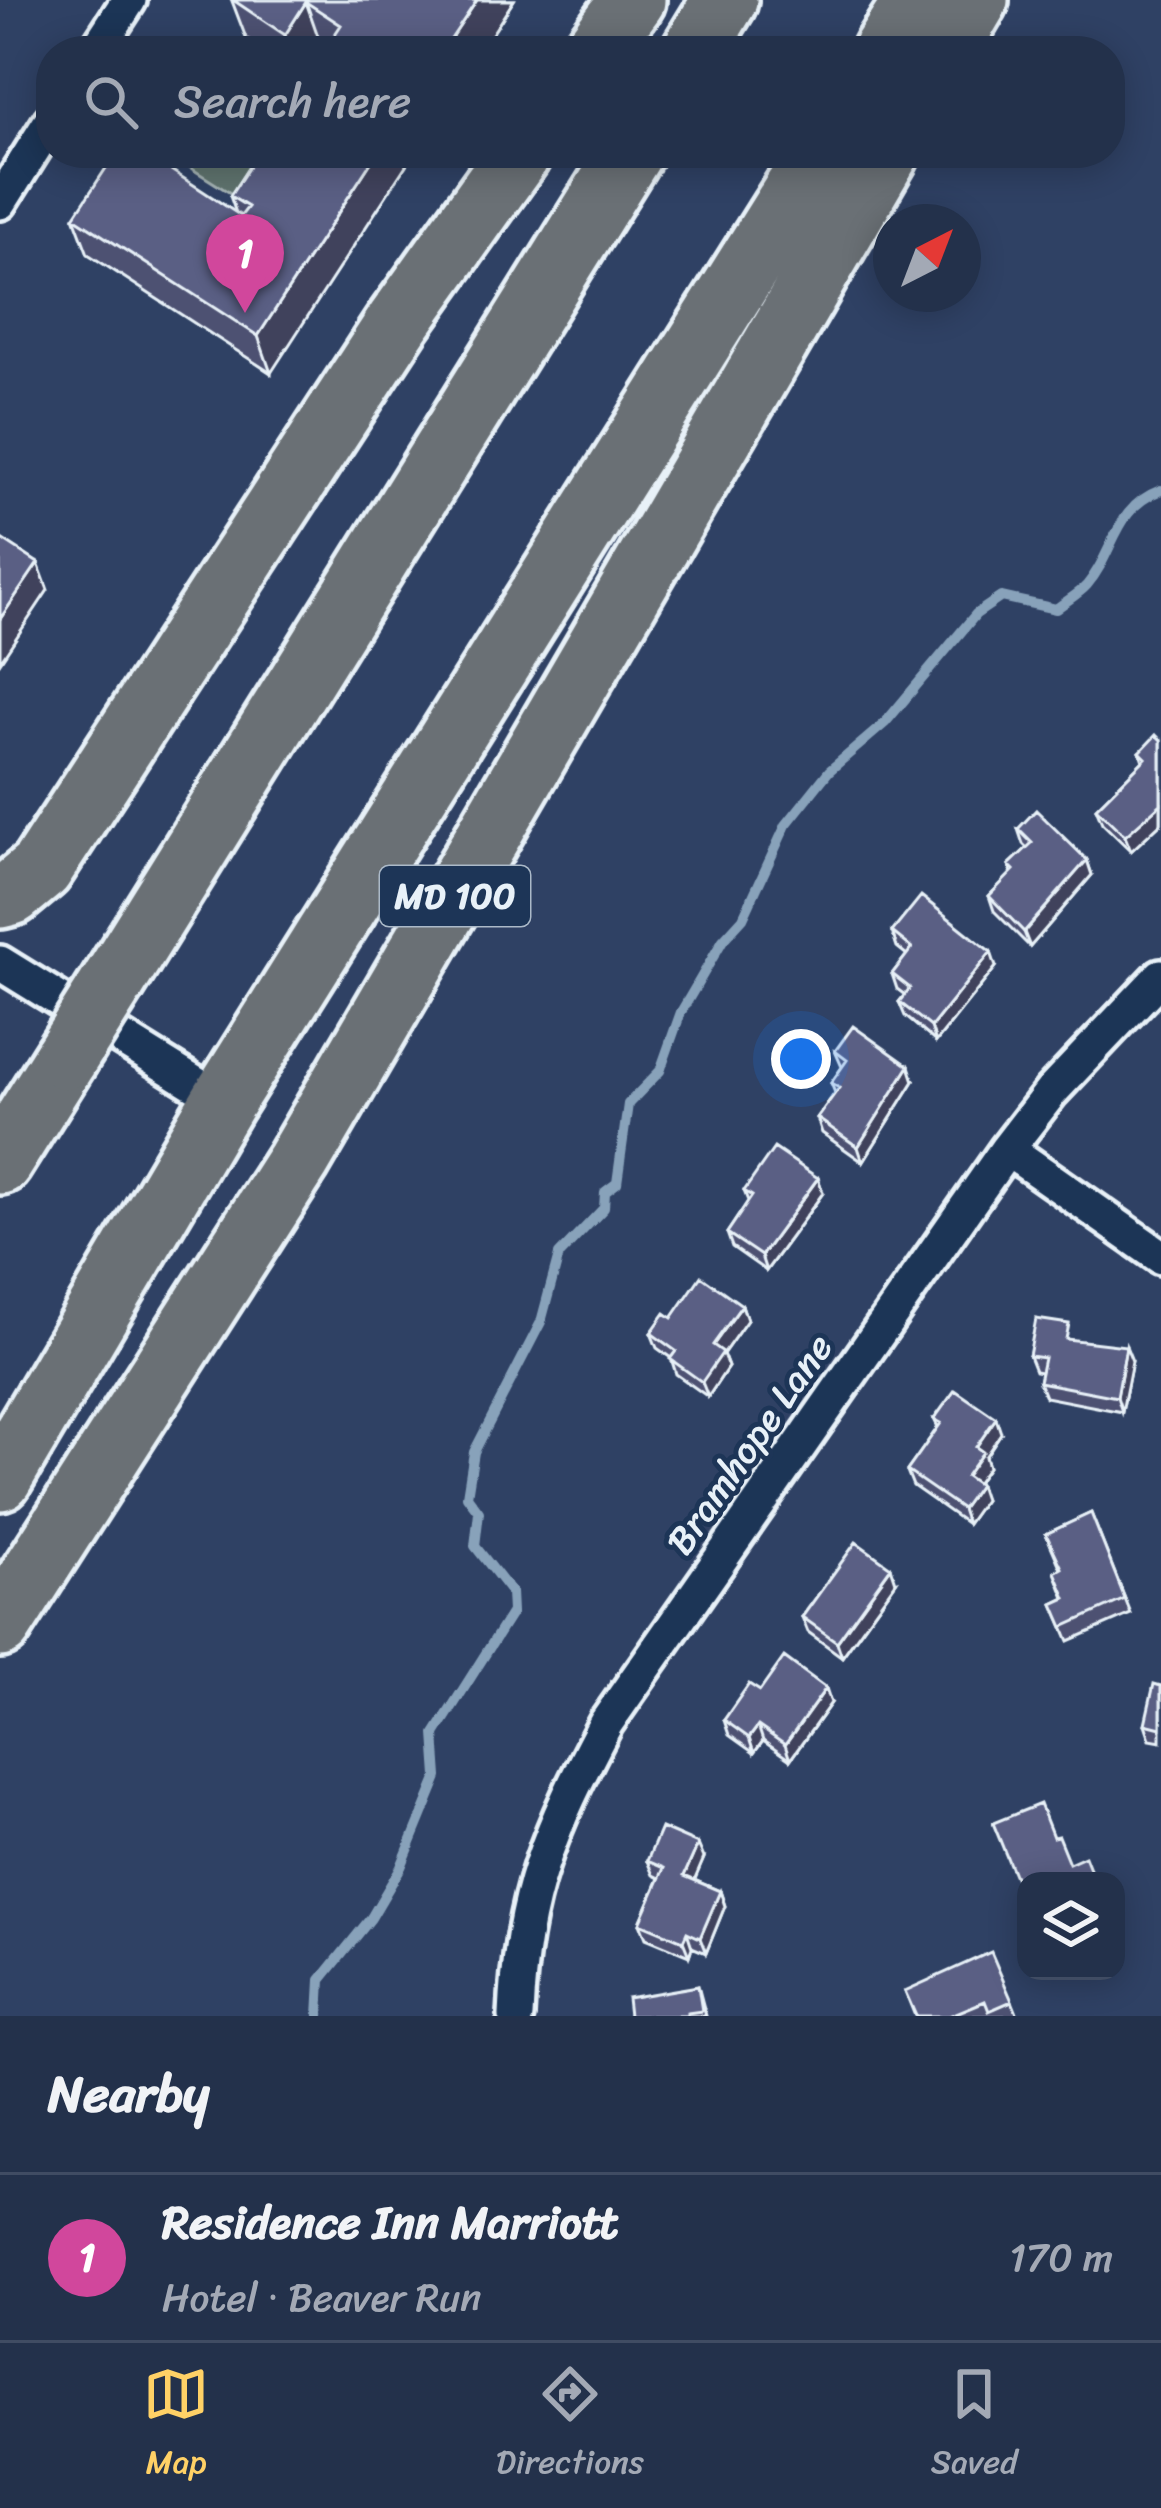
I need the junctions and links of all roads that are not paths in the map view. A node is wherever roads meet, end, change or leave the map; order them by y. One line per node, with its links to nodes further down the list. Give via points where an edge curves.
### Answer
1 (129, 0): 6 (street)
2 (633, 0): 7 (highway)
3 (725, 0): 8 (highway)
4 (916, 0): 9 (highway)
5 (976, 0): 10 (highway)
6 (106, 36)
7 (606, 36)
8 (703, 36)
9 (893, 36)
10 (955, 36)
11 (36, 145): 16 (street)
12 (508, 168): 17 (highway, via 40,869)
13 (621, 168): 22 (highway, bridge)
14 (810, 168): 20 (highway)
15 (878, 168): 25 (highway, MD 100, via 298,1161)
16 (0, 202)
17 (0, 896)
18 (0, 963): 20 (street)
19 (1161, 976): 21 (street, Bramhope Lane)
20 (223, 1101): 24 (highway)
21 (1007, 1149): 23 (street); 26 (street, Bramhope Lane, via 606,1723 530,1889)
22 (0, 1162)
23 (1161, 1257)
24 (0, 1478)
25 (0, 1625)
26 (516, 2016)

